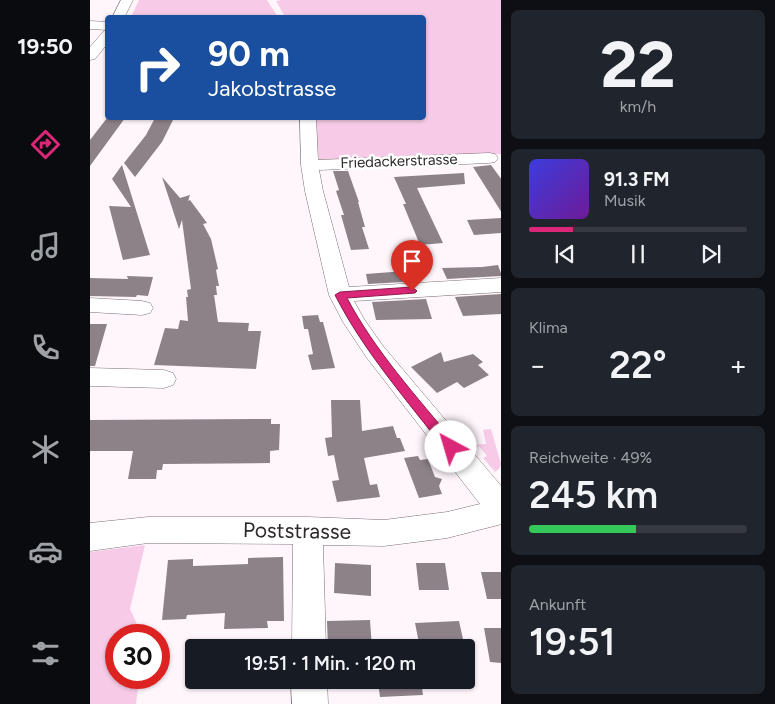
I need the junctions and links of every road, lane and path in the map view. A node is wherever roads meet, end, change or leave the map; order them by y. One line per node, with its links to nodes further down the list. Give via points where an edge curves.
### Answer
1 (127, 0): 2 (street)
2 (120, 15)
3 (90, 25): 4 (street)
4 (105, 26)
5 (105, 38): 6 (street)
6 (90, 56)
7 (308, 120): 9 (street)
8 (489, 158): 9 (street, Friedackerstrasse)
9 (310, 164): 11 (street)
10 (501, 285): 11 (street)
11 (340, 295): 16 (street, via 375,352)
12 (90, 305): 13 (street)
13 (142, 308)
14 (90, 377): 15 (street)
15 (164, 379)
16 (501, 510): 17 (street, Poststrasse, via 447,525 384,533)
17 (308, 530): 18 (street, Poststrasse, via 148,530); 19 (street)
18 (90, 536)
19 (309, 639)
20 (309, 689): 21 (street)
21 (310, 704)

